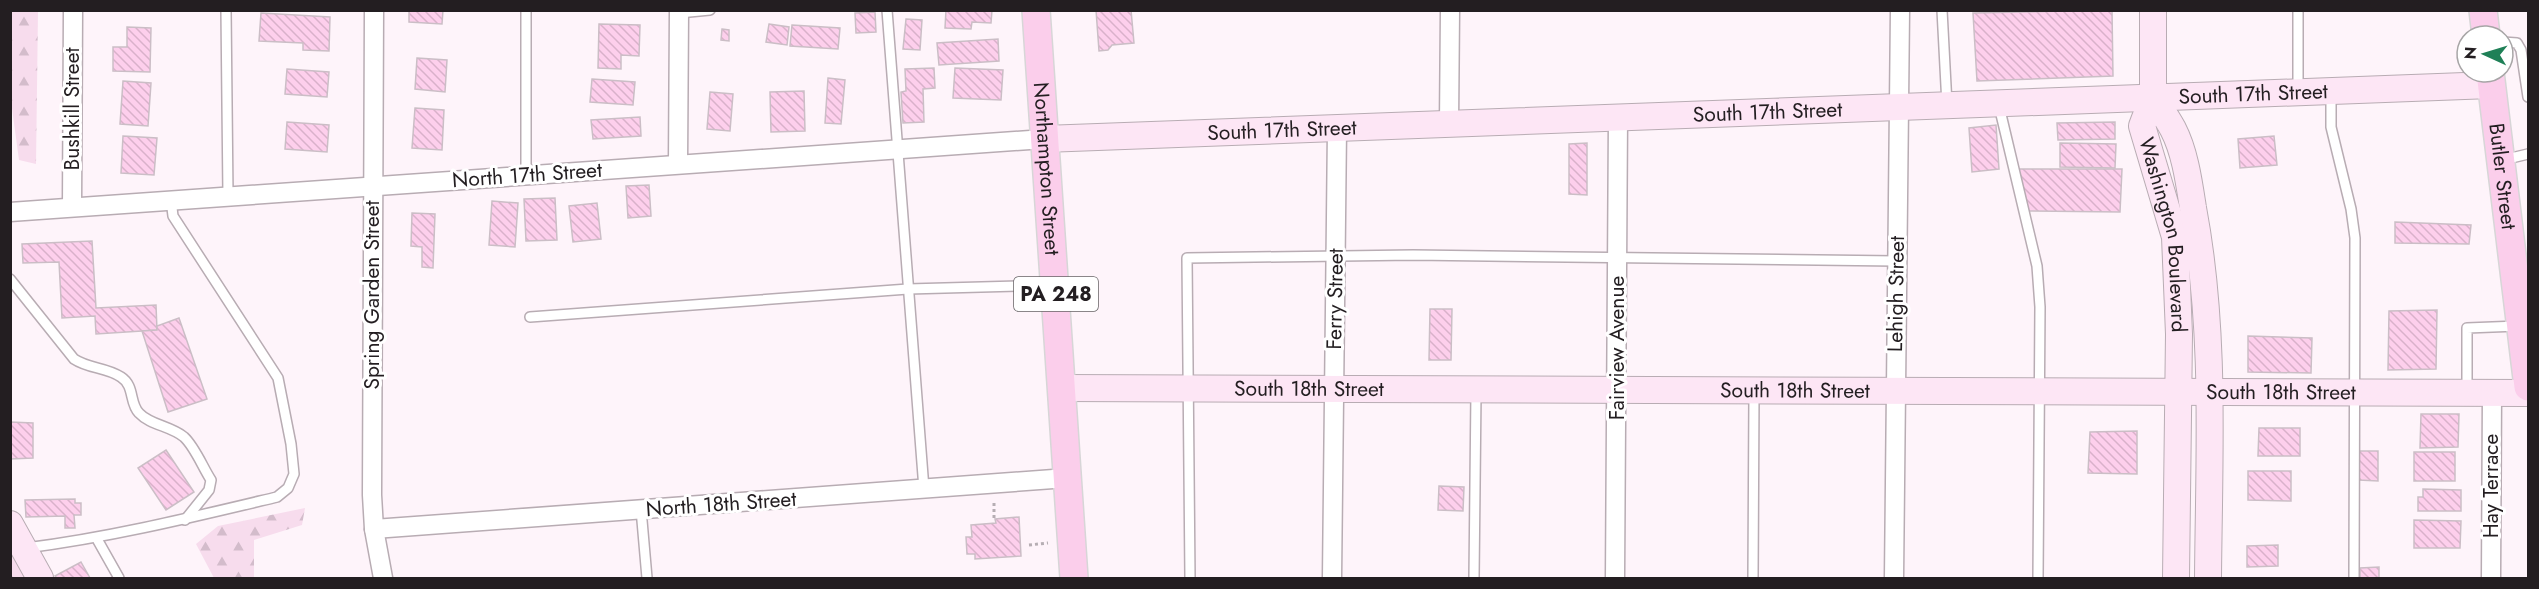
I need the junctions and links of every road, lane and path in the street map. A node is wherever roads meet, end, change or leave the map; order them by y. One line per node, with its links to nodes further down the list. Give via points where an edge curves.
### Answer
1 (73, 10): 36 (street, Bushkill Street)
2 (226, 10): 34 (lane)
3 (374, 10): 33 (street, Spring Garden Street)
4 (526, 10): 32 (lane)
5 (710, 10): 13 (lane)
6 (887, 10): 28 (lane)
7 (1036, 10): 27 (main road, Northampton Street / PA 248)
8 (1450, 10): 25 (street)
9 (1900, 10): 23 (street, Lehigh Street)
10 (1942, 10): 22 (lane)
11 (2153, 10): 20 (street)
12 (2298, 10): 18 (lane)
13 (679, 11): 31 (street)
14 (2515, 43): 19 (lane, via 2521,50)
15 (2455, 81): 17 (street, South 17th Street)
16 (2492, 84): 30 (main road, Butler Street)
17 (2331, 91): 18 (street, South 17th Street); 57 (lane, via 2331,127 2355,238)
18 (2298, 92): 20 (street, South 17th Street)
19 (2529, 97)
20 (2153, 98): 21 (street, South 17th Street); 55 (street, Washington Boulevard, via 2142,126 2175,237); 56 (street, Washington Boulevard, via 2173,129 2190,190 2206,298)
21 (1999, 103): 22 (street, South 17th Street); 54 (lane, via 2037,266)
22 (1947, 105): 23 (street, South 17th Street)
23 (1899, 107): 24 (street, South 17th Street); 40 (street, Lehigh Street)
24 (1618, 117): 25 (street, South 17th Street); 39 (street, Fairview Avenue)
25 (1449, 124): 26 (street, South 17th Street)
26 (1337, 128): 27 (street, South 17th Street); 38 (street, Ferry Street)
27 (1044, 139): 28 (street, North 17th Street); 42 (main road, Northampton Street / PA 248)
28 (898, 149): 31 (street, North 17th Street); 43 (lane)
29 (2529, 154): 30 (lane)
30 (2501, 160): 45 (main road, Butler Street)
31 (678, 164): 32 (street, North 17th Street)
32 (526, 175): 33 (street, North 17th Street)
33 (372, 185): 34 (street, North 17th Street); 67 (street, Spring Garden Street)
34 (228, 196): 35 (street, North 17th Street)
35 (171, 200): 36 (street, North 17th Street); 65 (lane, via 172,216 278,378 294,474 288,488 277,497)
36 (72, 207): 37 (street, North 17th Street)
37 (10, 212)
38 (1335, 256): 39 (lane); 48 (lane, via 1187,258); 49 (street, Ferry Street)
39 (1617, 258): 40 (lane); 51 (street, Fairview Avenue)
40 (1896, 261): 53 (street, Lehigh Street)
41 (10, 279): 65 (lane, via 74,359 88,368 123,378 132,390 140,415 184,438 211,480 209,490)
42 (1055, 285): 43 (lane); 47 (main road, Northampton Street / PA 248)
43 (908, 289): 44 (lane); 61 (lane)
44 (530, 317)
45 (2520, 326): 46 (main road, Butler Street); 58 (lane, via 2467,328)
46 (2529, 387)
47 (1061, 388): 48 (street, South 18th Street); 60 (main road, Northampton Street / PA 248)
48 (1188, 388): 49 (street, South 18th Street); 77 (lane)
49 (1334, 389): 50 (street, South 18th Street); 78 (street, Ferry Street)
50 (1476, 390): 51 (street, South 18th Street); 79 (lane)
51 (1616, 390): 52 (street, South 18th Street); 80 (street, Fairview Avenue)
52 (1754, 390): 53 (street, South 18th Street); 81 (lane)
53 (1895, 391): 54 (street, South 18th Street); 82 (street, Lehigh Street)
54 (2040, 391): 55 (street, South 18th Street); 83 (lane)
55 (2177, 392): 56 (street, South 18th Street); 84 (street, Washington Boulevard)
56 (2209, 392): 57 (street, South 18th Street); 85 (street, Washington Boulevard)
57 (2355, 392): 58 (street, South 18th Street); 86 (lane)
58 (2479, 392): 59 (street, South 18th Street); 87 (street, Hay Terrace)
59 (2529, 393)
60 (1067, 478): 61 (street, North 18th Street); 76 (main road, Northampton Street / PA 248)
61 (924, 489): 63 (street, North 18th Street)
62 (994, 503): 64 (path)
63 (641, 509): 67 (street, North 18th Street); 75 (lane)
64 (994, 518)
65 (184, 520): 68 (lane)
66 (10, 524): 71 (street)
67 (374, 529): 74 (street, Spring Garden Street)
68 (97, 539): 71 (lane); 73 (lane)
69 (1048, 543): 70 (path)
70 (1029, 545)
71 (24, 548): 72 (street)
72 (40, 579)
73 (119, 579)
74 (383, 579)
75 (647, 579)
76 (1074, 579)
77 (1190, 579)
78 (1332, 579)
79 (1474, 579)
80 (1615, 579)
81 (1753, 579)
82 (1894, 579)
83 (2038, 579)
84 (2176, 579)
85 (2208, 579)
86 (2354, 579)
87 (2491, 579)

